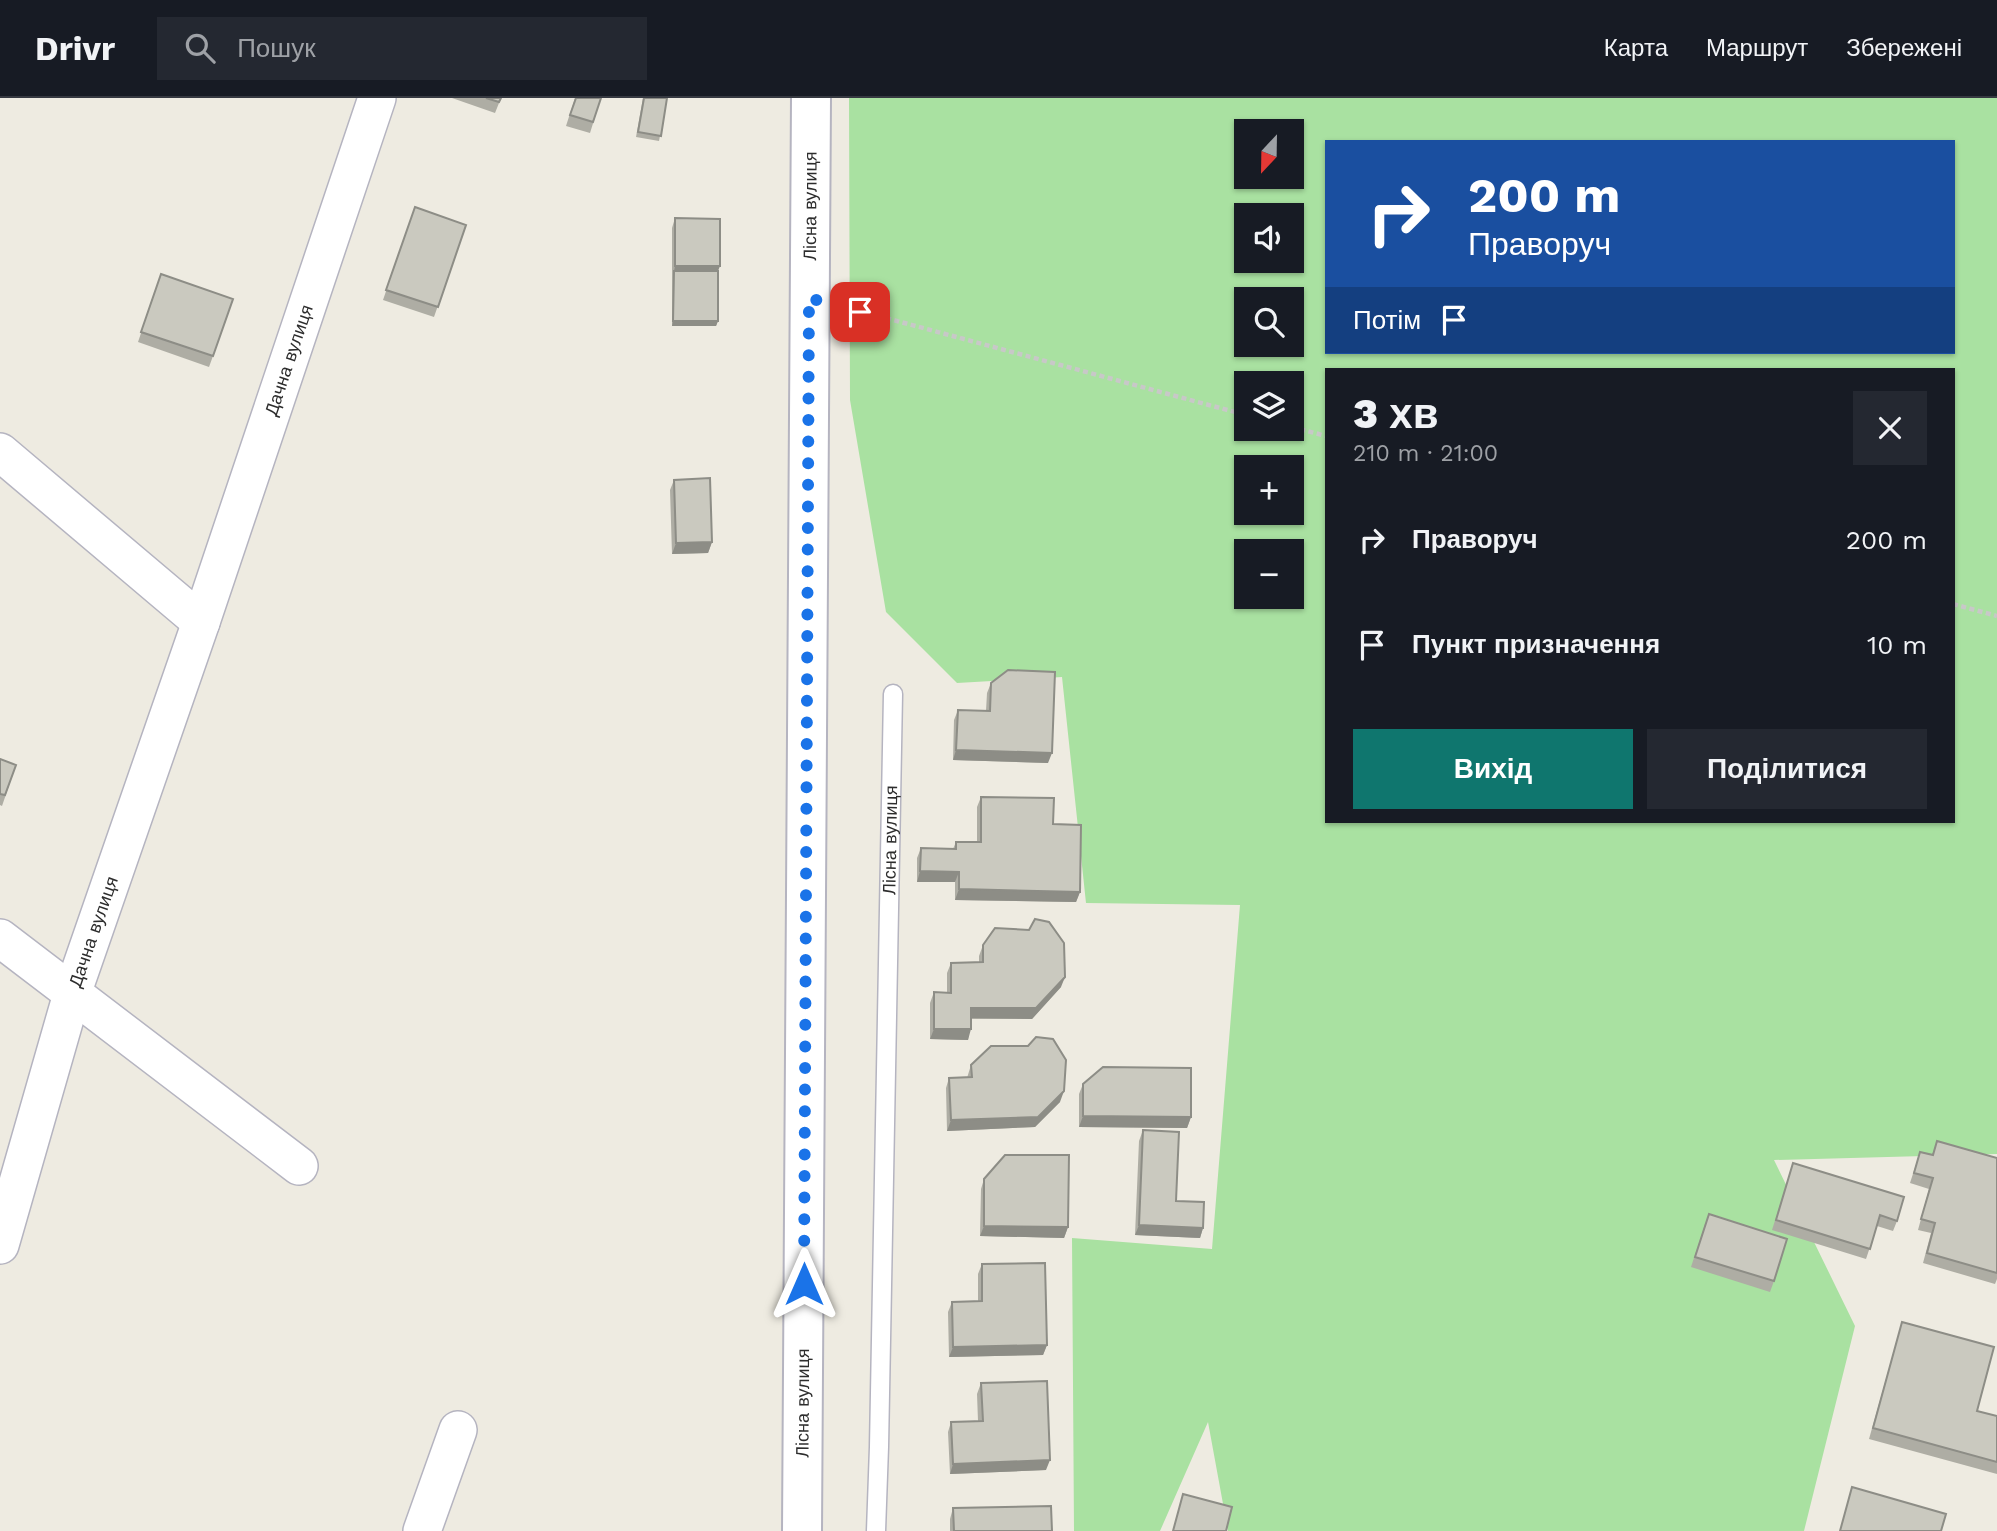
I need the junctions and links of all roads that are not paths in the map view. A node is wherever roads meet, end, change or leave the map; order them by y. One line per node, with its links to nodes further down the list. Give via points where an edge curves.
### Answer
1 (377, 98): 4 (street, Дачна вулиця)
2 (811, 98): 13 (main road, Лісна вулиця)
3 (0, 452): 4 (street)
4 (201, 622): 7 (street, Дачна вулиця)
5 (893, 694): 14 (lane, Лісна вулиця)
6 (0, 938): 7 (street)
7 (72, 994): 8 (street); 9 (street, Дачна вулиця)
8 (299, 1166)
9 (11, 1171): 10 (street, Дачна вулиця)
10 (0, 1245)
11 (458, 1430): 12 (street)
12 (422, 1531)
13 (802, 1531)
14 (876, 1531)

